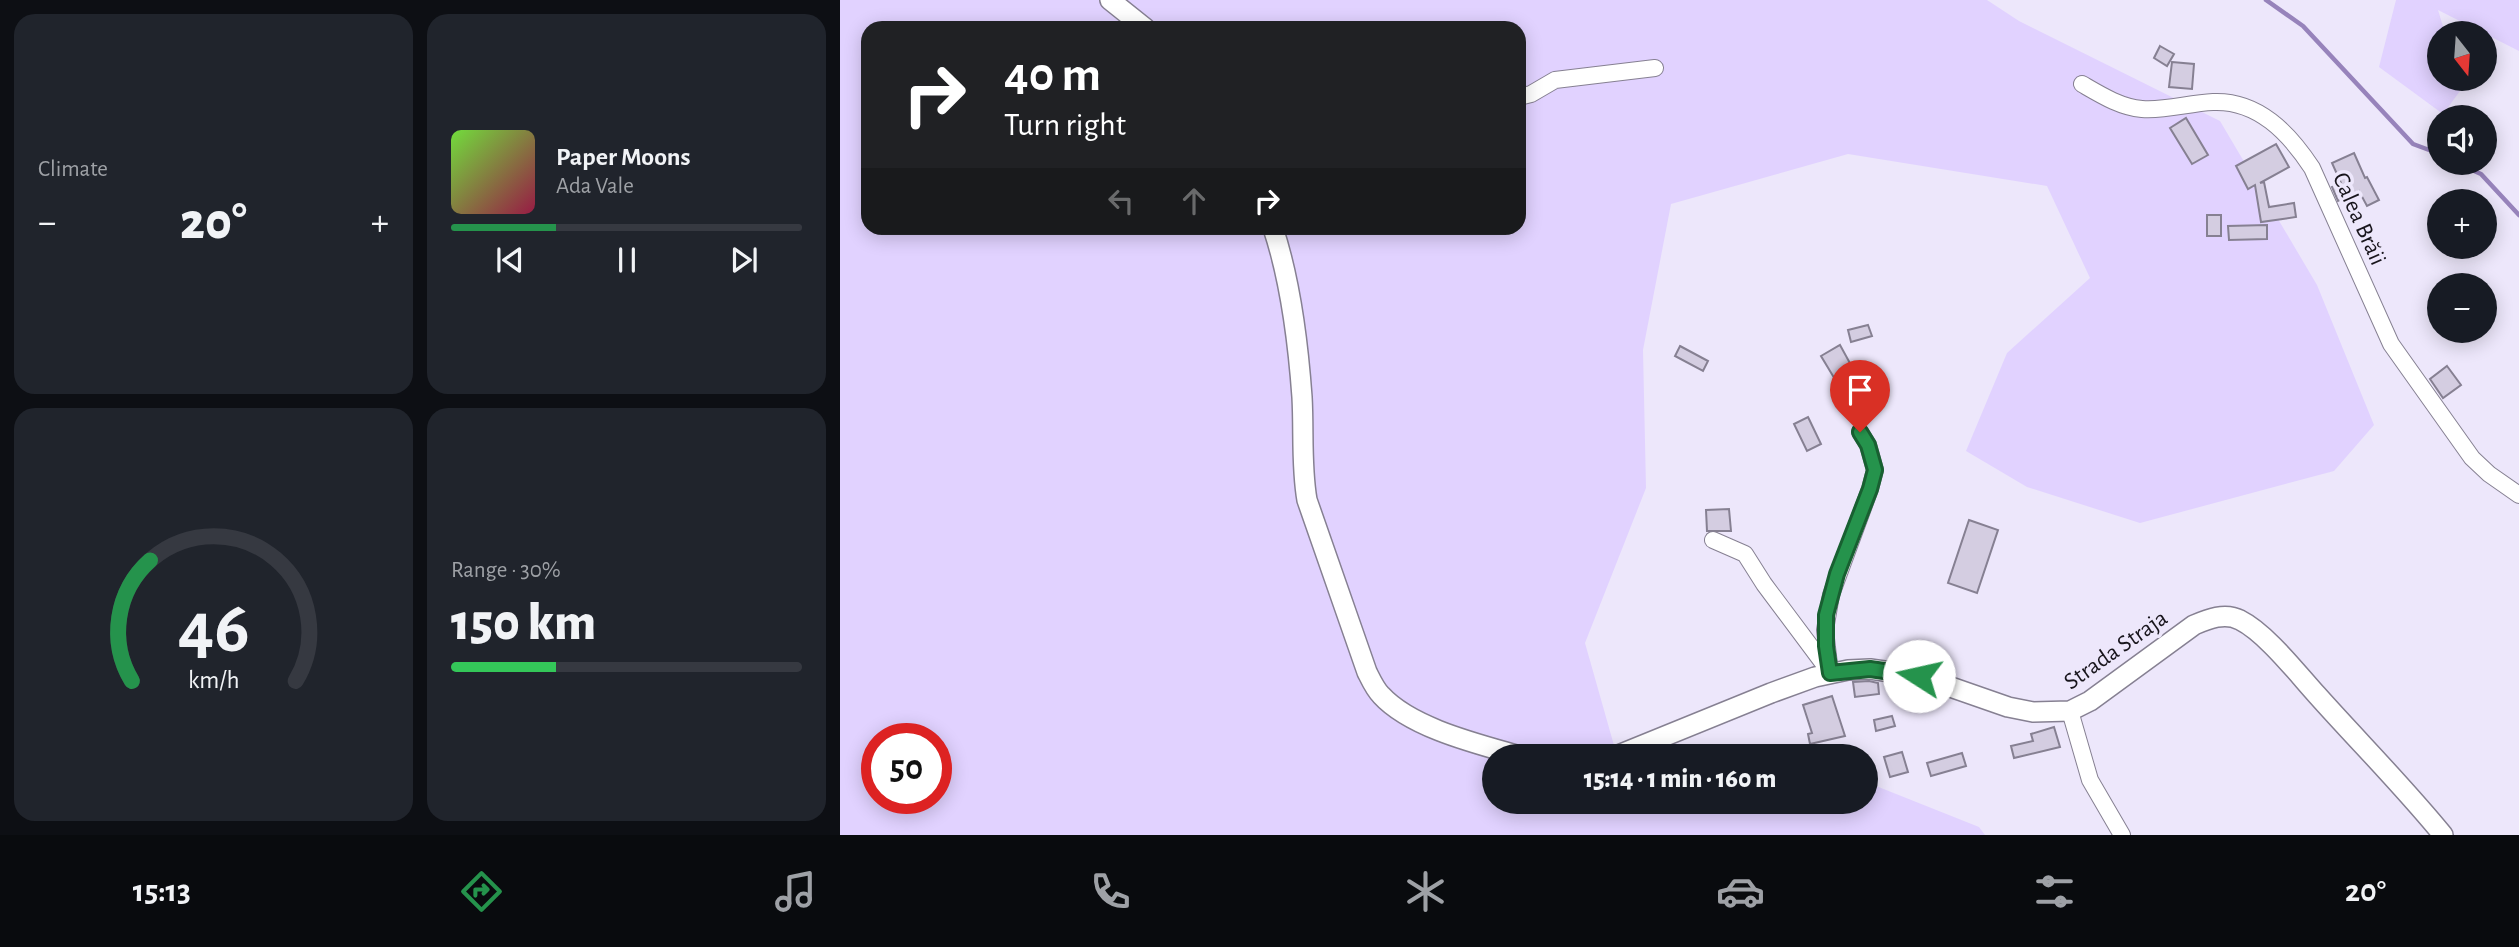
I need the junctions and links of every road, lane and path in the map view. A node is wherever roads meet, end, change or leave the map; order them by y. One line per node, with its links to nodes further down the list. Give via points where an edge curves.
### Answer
1 (1110, 0): 2 (main road)
2 (1136, 21)
3 (1655, 68): 5 (street, via 1555,80)
4 (2082, 84): 8 (street, Calea Brăii, via 2127,106 2156,109 2223,102 2258,112 2277,125 2312,168 2391,344 2472,458)
5 (1526, 95)
6 (1275, 235): 13 (main road, via 1295,326 1307,500 1367,672 1394,707)
7 (1860, 432): 10 (street, via 1875,470 1826,615)
8 (2519, 495)
9 (1713, 540): 10 (street, via 1745,554)
10 (1830, 673): 11 (main road, Strada Straja, via 1896,672 2008,707); 12 (main road, Strada Straja)
11 (2070, 711): 14 (street, via 2090,780); 15 (main road, Strada Straja, via 2194,625 2221,616 2240,619 2277,652)
12 (1645, 744)
13 (1482, 745)
14 (2122, 835)
15 (2443, 835)

